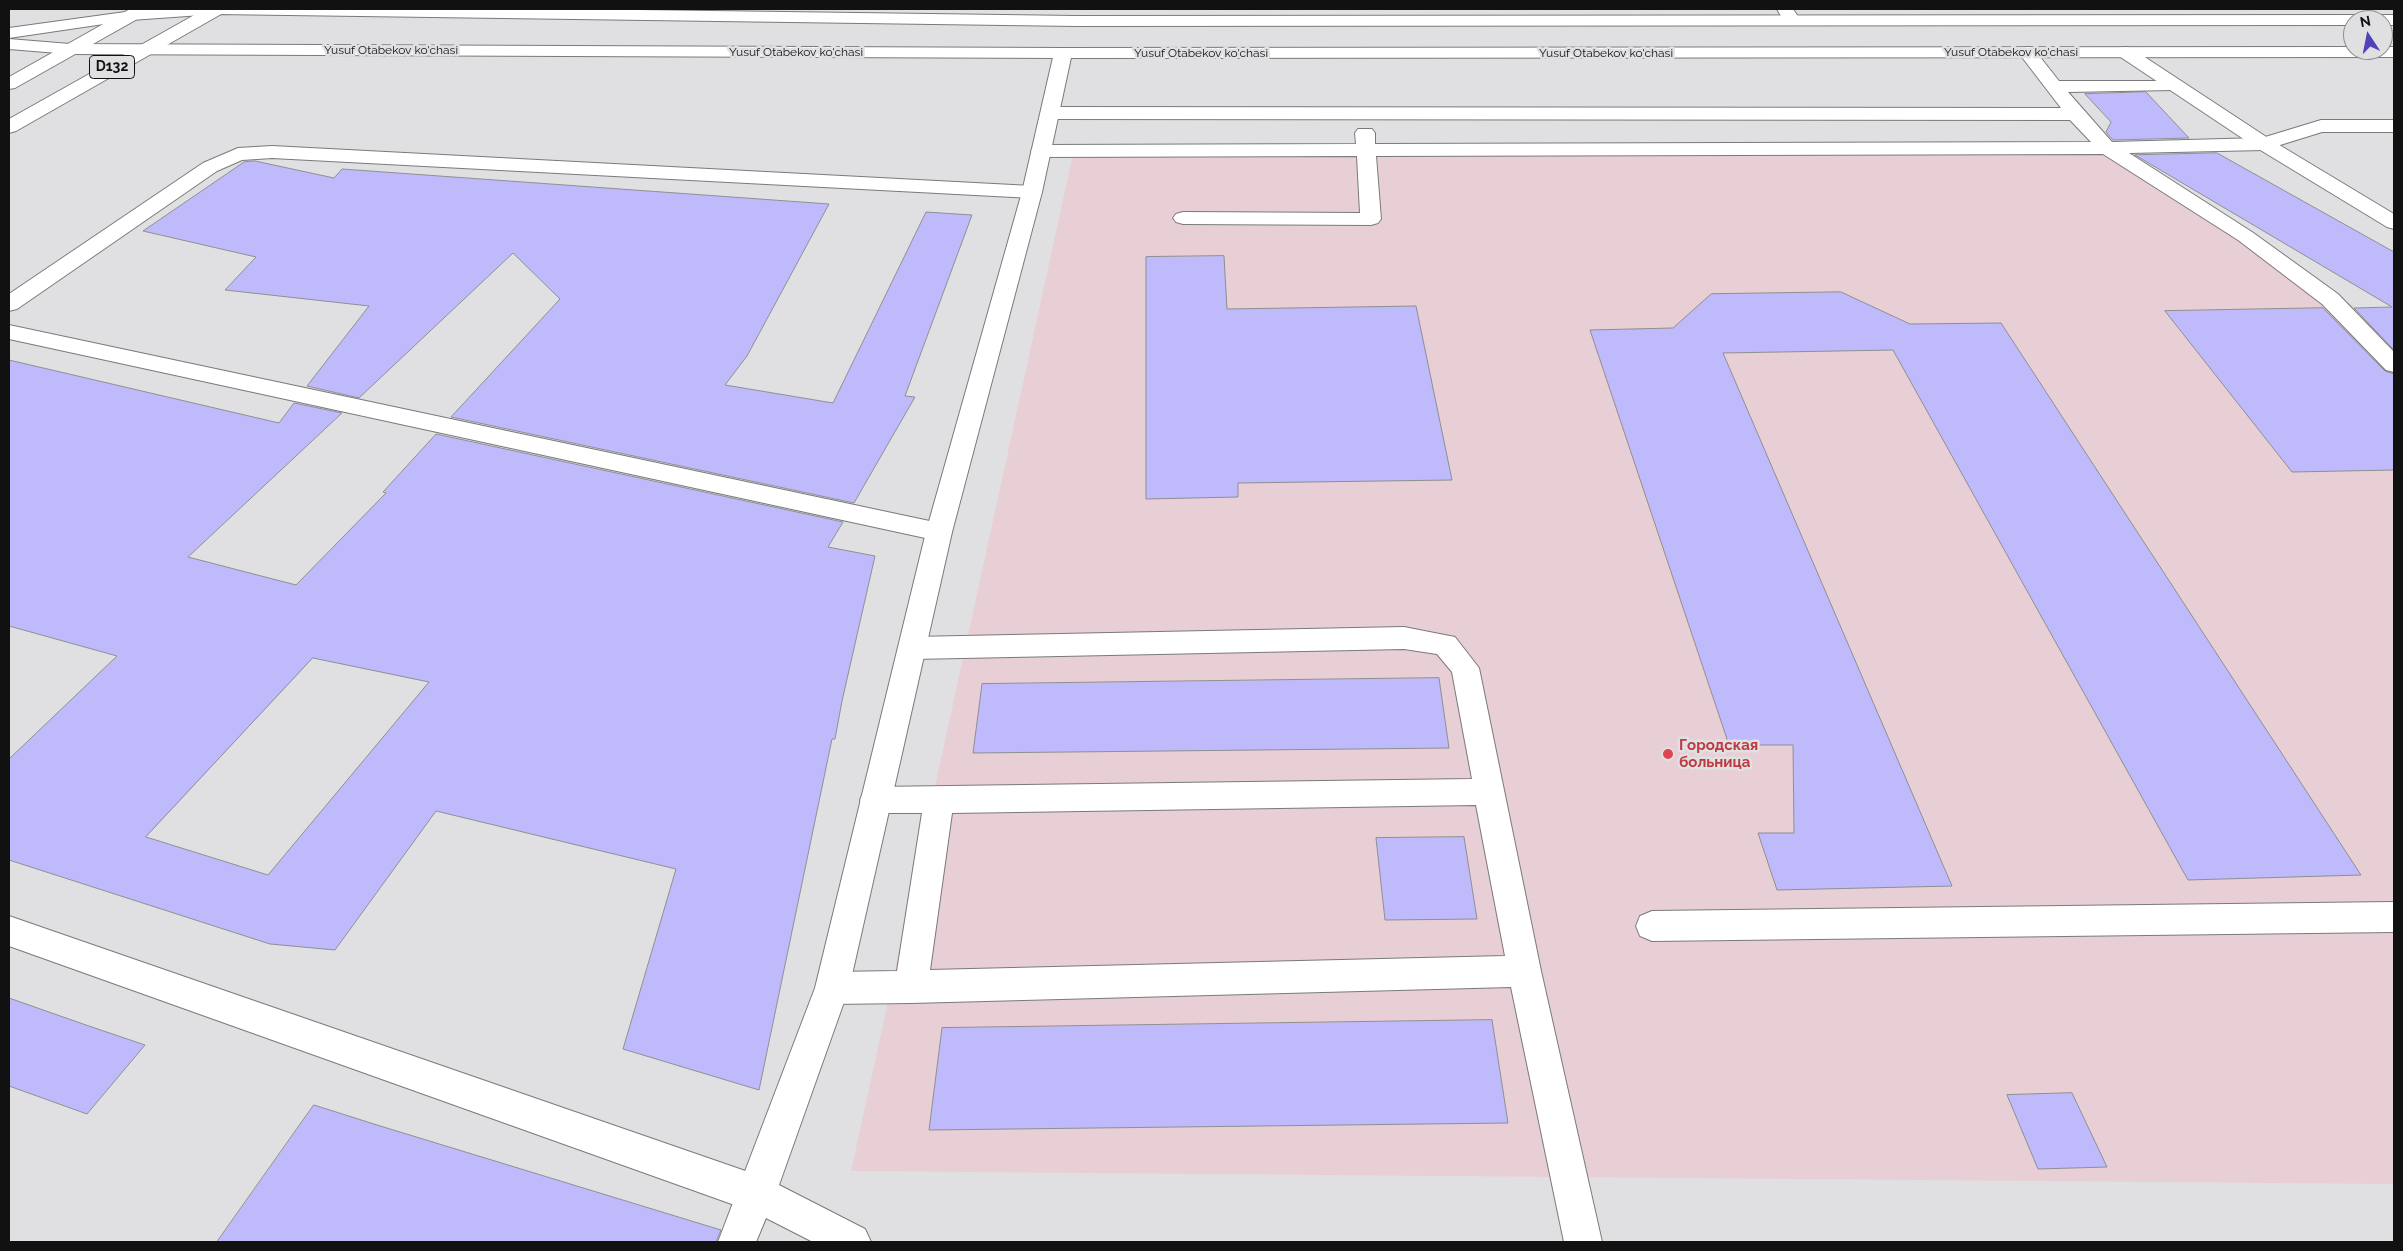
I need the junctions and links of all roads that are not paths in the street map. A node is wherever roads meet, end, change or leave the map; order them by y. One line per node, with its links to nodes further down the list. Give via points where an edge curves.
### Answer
1 (216, 9): 2 (main road); 3 (main road, via 1076,21); 7 (main road, D132)
2 (137, 12): 5 (main road); 8 (main road, D132)
3 (1789, 15): 4 (main road)
4 (2343, 20)
5 (9, 33)
6 (9, 44): 8 (main road, Yusuf Otabekov ko'chasi)
7 (145, 48): 8 (main road, Yusuf Otabekov ko'chasi); 12 (main road, Yusuf Otabekov ko'chasi); 20 (main road, D132)
8 (70, 49): 13 (main road, D132)
9 (2027, 52): 10 (main road, Yusuf Otabekov ko'chasi); 12 (main road, Yusuf Otabekov ko'chasi); 15 (main road)
10 (2125, 52): 11 (main road, Yusuf Otabekov ko'chasi); 14 (main road)
11 (2394, 52)
12 (1063, 54): 16 (main road)
13 (9, 84)
14 (2173, 85): 15 (main road); 22 (main road)
15 (2054, 87): 19 (main road)
16 (1050, 113): 17 (main road); 26 (main road)
17 (1364, 113): 18 (main road); 24 (main road)
18 (1696, 113): 19 (main road); 25 (main road)
19 (2075, 114): 23 (main road)
20 (9, 126)
21 (2394, 126): 22 (main road, via 2321,126)
22 (2264, 144): 23 (main road); 29 (main road)
23 (2106, 148): 25 (main road); 32 (main road, via 2245,236 2330,299)
24 (1366, 150): 25 (main road); 26 (main road); 28 (main road, via 1371,219)
25 (1712, 150)
26 (1041, 151): 27 (main road)
27 (1032, 192): 30 (main road, via 272,152 238,154 210,167); 33 (main road)
28 (1184, 218)
29 (2394, 223)
30 (9, 304)
31 (9, 332): 33 (main road)
32 (2394, 366)
33 (939, 532): 34 (main road)
34 (913, 648): 35 (main road, via 1404,638 1445,645 1465,668); 36 (main road)
35 (1489, 792): 37 (main road); 41 (main road)
36 (875, 800): 37 (main road); 43 (main road)
37 (939, 800): 42 (main road)
38 (2394, 917): 39 (main road)
39 (1652, 926)
40 (9, 931): 44 (main road)
41 (1524, 971): 42 (main road); 47 (main road)
42 (911, 987): 43 (main road)
43 (832, 988): 44 (main road)
44 (757, 1194): 45 (main road); 46 (main road)
45 (737, 1242)
46 (852, 1242)
47 (1583, 1242)

